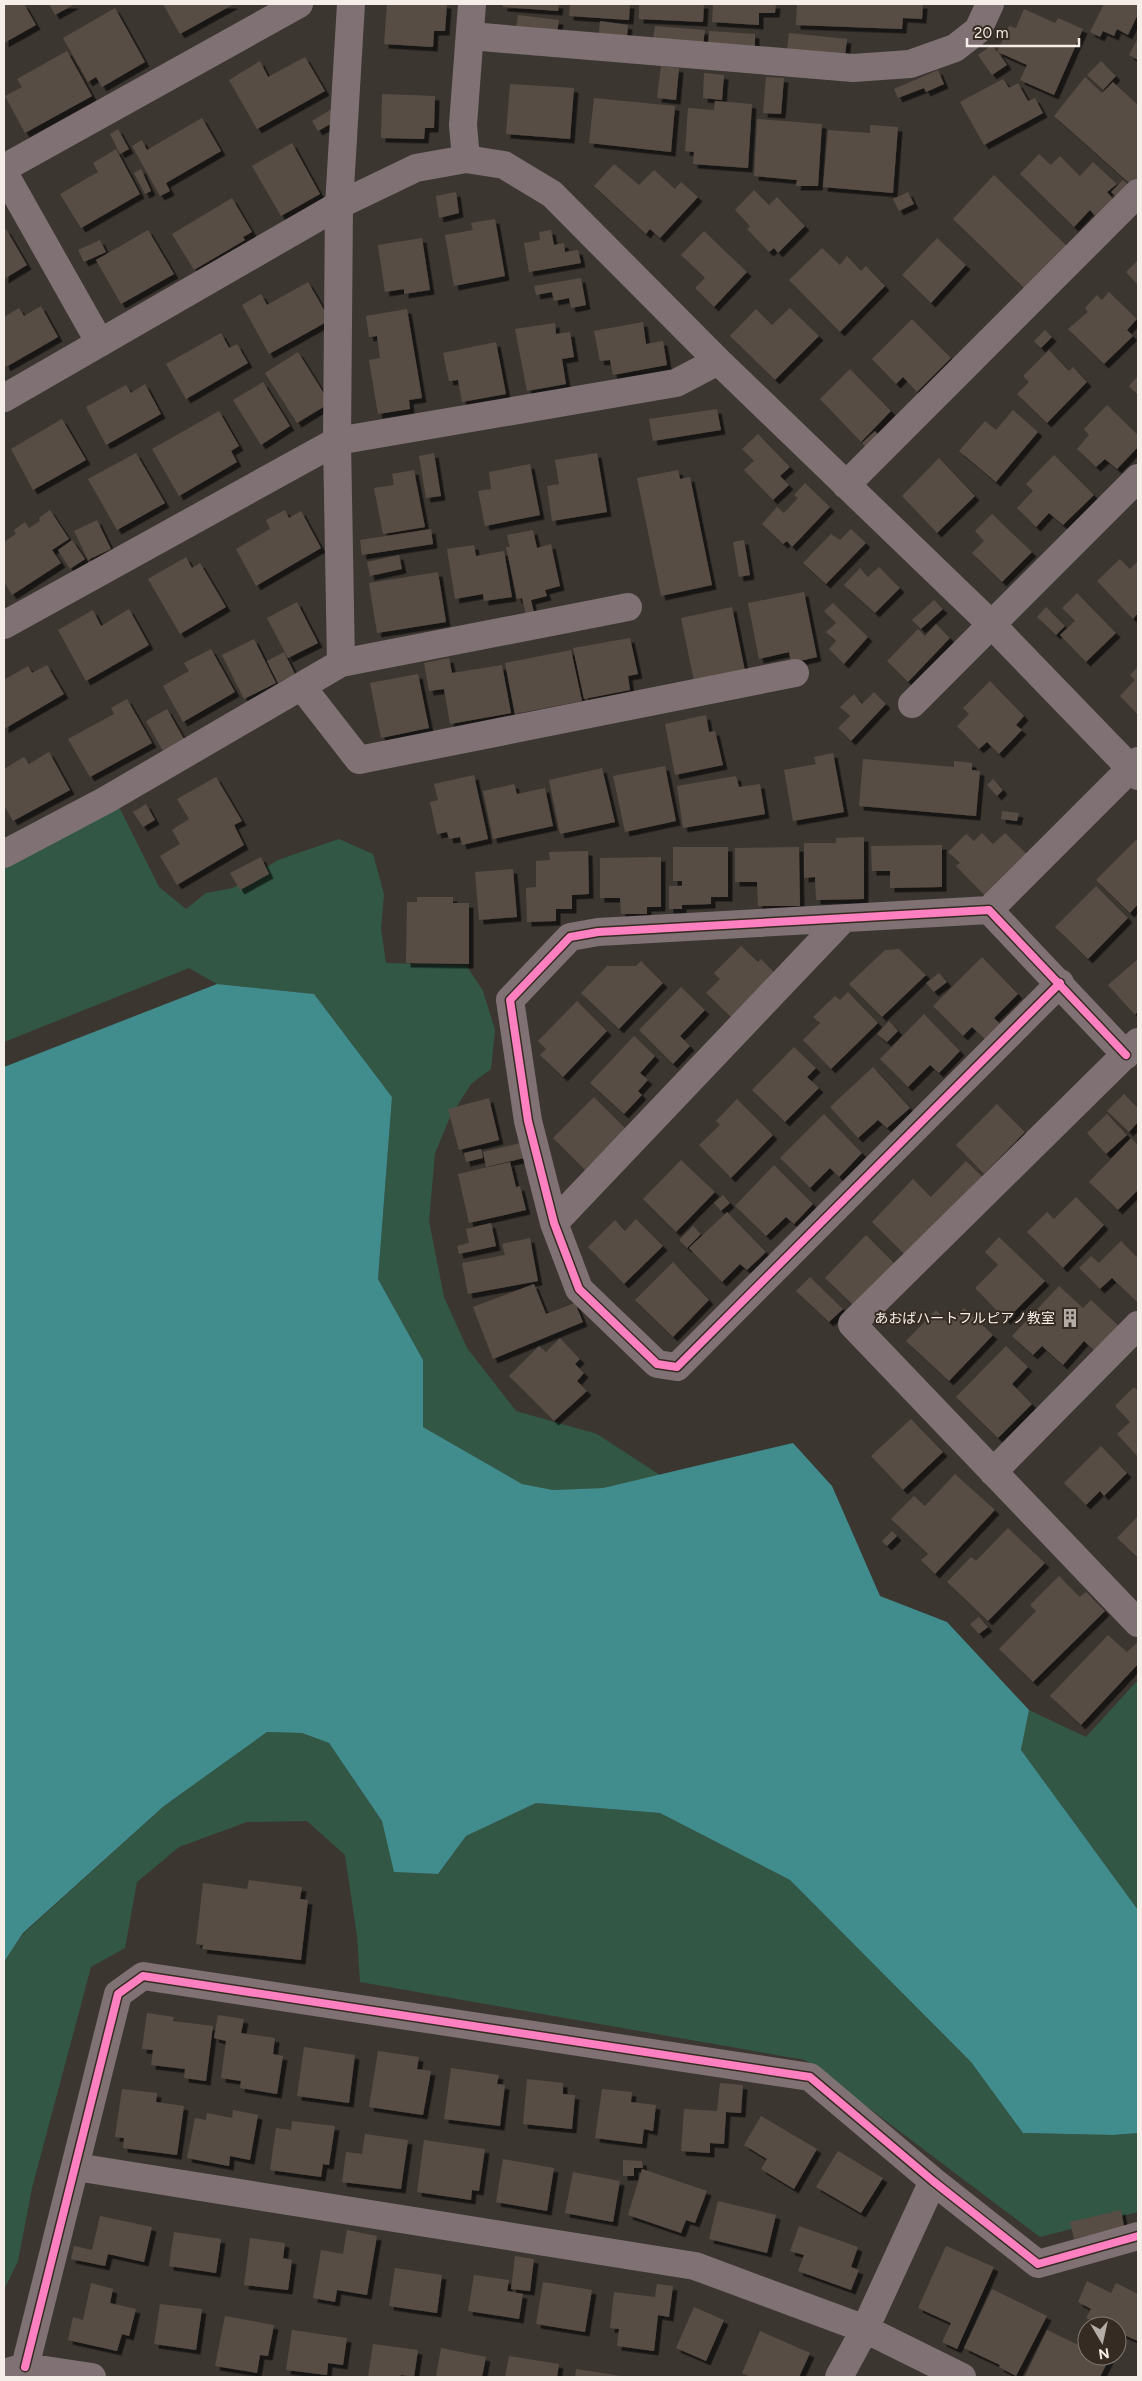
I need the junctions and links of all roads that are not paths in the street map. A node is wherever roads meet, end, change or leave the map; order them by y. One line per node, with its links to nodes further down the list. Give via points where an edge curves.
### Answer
1 (300, 4): 7 (street)
2 (351, 4): 10 (street)
3 (472, 4): 5 (street)
4 (990, 4): 5 (street, via 978,30 955,48 910,64 853,68)
5 (470, 36): 6 (street, via 464,125)
6 (466, 159): 10 (street, via 416,168); 12 (street, via 504,165 552,194)
7 (4, 168)
8 (4, 173): 11 (street)
9 (1138, 193): 16 (street)
10 (339, 204): 11 (street); 14 (street)
11 (100, 343): 13 (street)
12 (718, 361): 14 (street, via 676,384); 16 (street)
13 (4, 398)
14 (337, 441): 18 (street); 20 (street)
15 (1138, 478): 19 (street)
16 (846, 485): 19 (street)
17 (628, 607): 20 (street)
18 (4, 625)
19 (993, 626): 23 (street); 24 (street)
20 (340, 662): 22 (street)
21 (795, 674): 22 (street, via 359,760)
22 (302, 687): 25 (street, via 106,800)
23 (912, 704)
24 (1136, 768): 26 (street)
25 (4, 854)
26 (989, 910): 27 (street); 28 (street)
27 (843, 919): 30 (street); 30 (street, via 598,932 570,937 523,986 510,1000 528,1122)
28 (1060, 983): 29 (street); 30 (street, via 677,1367 657,1364 579,1289)
29 (1132, 1048): 32 (street, via 852,1324)
30 (554, 1223)
31 (1138, 1325): 32 (street)
32 (993, 1472): 33 (street)
33 (1134, 1611)
34 (76, 2167): 35 (street, via 118,1994 143,1976 810,2077); 37 (street, via 695,2266); 38 (street)
35 (933, 2180): 36 (street, via 1038,2264); 37 (street)
36 (1138, 2237)
37 (865, 2329): 40 (street); 41 (street)
38 (14, 2370): 39 (street)
39 (92, 2377)
40 (840, 2377)
41 (962, 2377)

